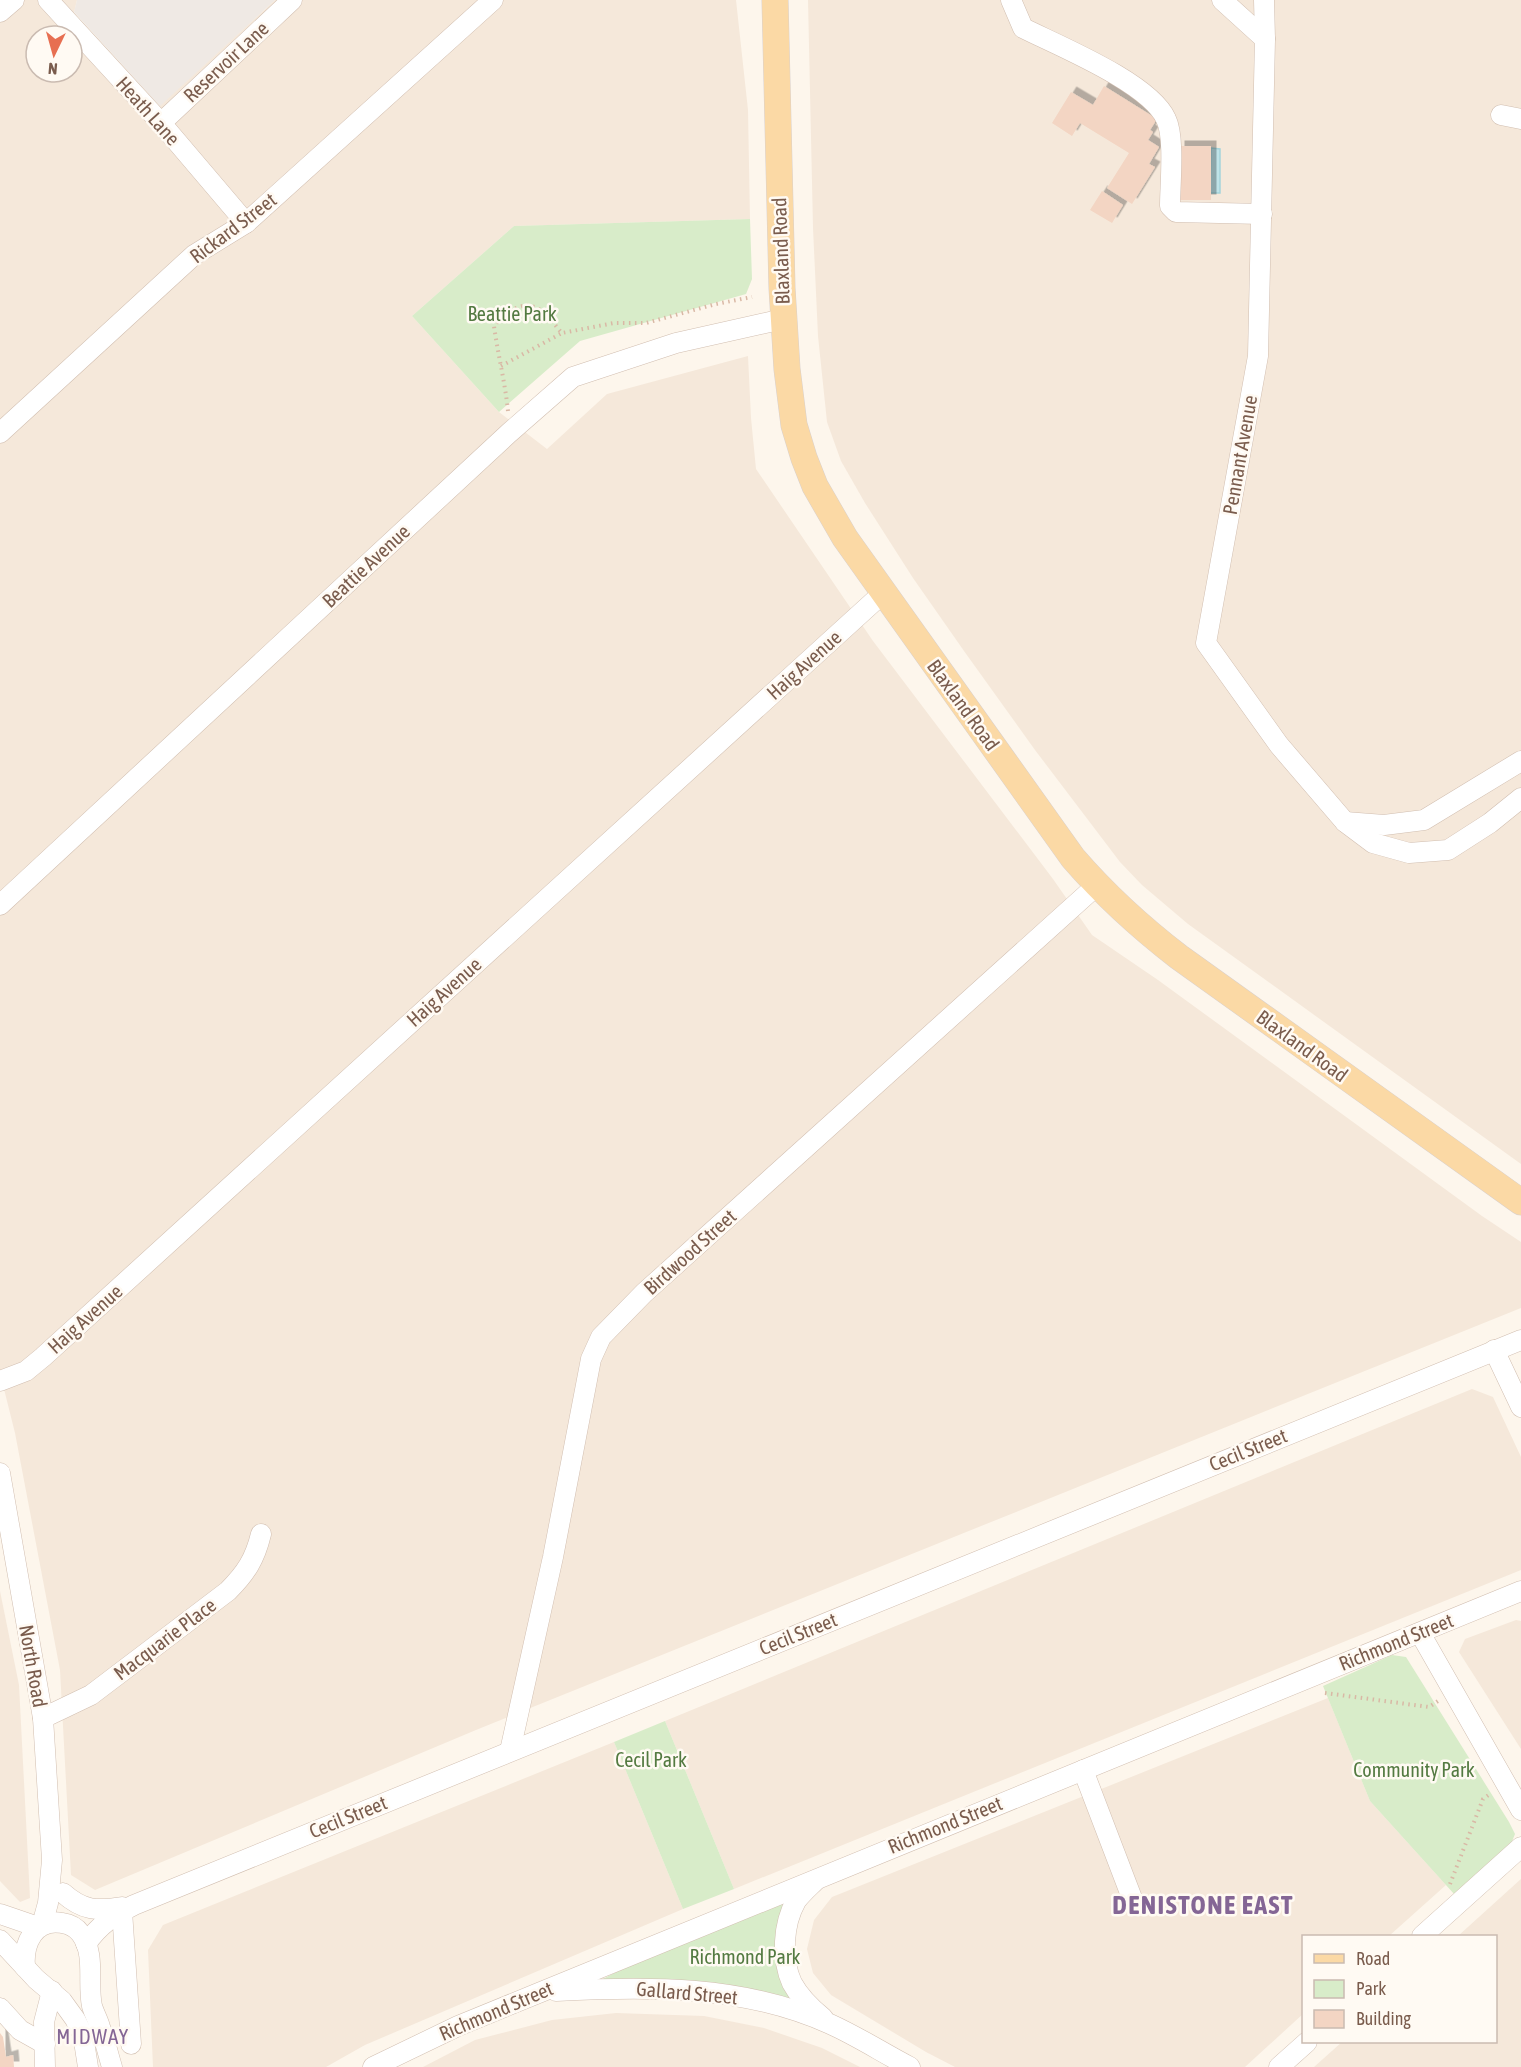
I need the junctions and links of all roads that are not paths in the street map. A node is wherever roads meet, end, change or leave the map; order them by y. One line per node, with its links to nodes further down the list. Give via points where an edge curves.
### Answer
1 (14, 0): 9 (street)
2 (48, 0): 13 (street, Heath Lane)
3 (292, 0): 13 (street, Reservoir Lane)
4 (493, 0): 15 (street, Rickard Street)
5 (775, 0): 16 (main road, Blaxland Road)
6 (1011, 0): 14 (street, via 1023,28 1134,84 1166,118 1170,136 1170,206 1176,212)
7 (1222, 0): 10 (street)
8 (1264, 0): 10 (street, Pennant Avenue)
9 (0, 12)
10 (1265, 39): 14 (street, Pennant Avenue)
11 (1501, 115): 12 (street)
12 (1521, 119)
13 (161, 123): 15 (street, Heath Lane)
14 (1262, 214): 21 (street, Pennant Avenue, via 1258,356 1206,643 1279,745)
15 (246, 223): 17 (street, Rickard Street, via 194,255)
16 (783, 319): 18 (main road, Blaxland Road, via 794,425 804,458 828,511); 23 (street, Beattie Avenue, via 676,343 573,377)
17 (0, 433)
18 (882, 594): 22 (main road, Blaxland Road); 27 (street, Haig Avenue, via 43,1357 26,1371)
19 (1521, 761): 21 (street, via 1424,820 1384,825)
20 (1521, 798): 21 (street, Pennant Avenue, via 1448,850 1409,854 1373,843)
21 (1345, 822)
22 (1096, 885): 24 (main road, Blaxland Road, via 1179,957); 34 (street, Birdwood Street, via 644,1293 601,1337 591,1359)
23 (0, 905)
24 (1521, 1202)
25 (1521, 1340): 26 (street, Cecil Street)
26 (1494, 1350): 28 (street); 34 (street, Cecil Street)
27 (0, 1381)
28 (1521, 1407)
29 (0, 1473): 33 (street, North Road)
30 (261, 1534): 33 (street, Macquarie Place, via 256,1553 228,1591 91,1695)
31 (1521, 1591): 32 (street, Richmond Street)
32 (1420, 1633): 35 (street, Richmond Street); 36 (street)
33 (42, 1718): 38 (street, North Road)
34 (510, 1751): 42 (street, Cecil Street)
35 (1083, 1770): 39 (street, Richmond Street); 41 (street)
36 (1521, 1810)
37 (1521, 1847): 45 (street)
38 (52, 1860): 40 (street, North Road); 44 (street, North Road, via 48,1903)
39 (819, 1876): 50 (street, Richmond Street); 52 (street, Gallard Street, via 796,1901 787,1926 785,1958 793,1984)
40 (63, 1893): 42 (street, via 87,1908); 46 (street, North Road)
41 (1136, 1906)
42 (128, 1908): 46 (street, Cecil Street); 55 (street)
43 (0, 1914): 44 (street)
44 (40, 1926): 46 (street, via 69,1924); 48 (street, North Road, via 27,1942)
45 (1423, 1935)
46 (82, 1936): 58 (street, North Road, via 90,1953 92,2006)
47 (0, 1940): 48 (street)
48 (25, 1967): 49 (street)
49 (52, 1991): 54 (street, via 44,2022); 57 (street, via 83,2035)
50 (540, 1992): 52 (street, Gallard Street, via 681,1989 785,2007); 59 (street, Richmond Street)
51 (0, 2008): 54 (street, via 20,2030)
52 (830, 2024): 60 (street, Gallard Street)
53 (1306, 2043): 61 (street)
54 (45, 2044): 56 (street)
55 (131, 2044)
56 (45, 2067)
57 (88, 2067)
58 (112, 2067)
59 (374, 2067)
60 (910, 2067)
61 (1279, 2067)

